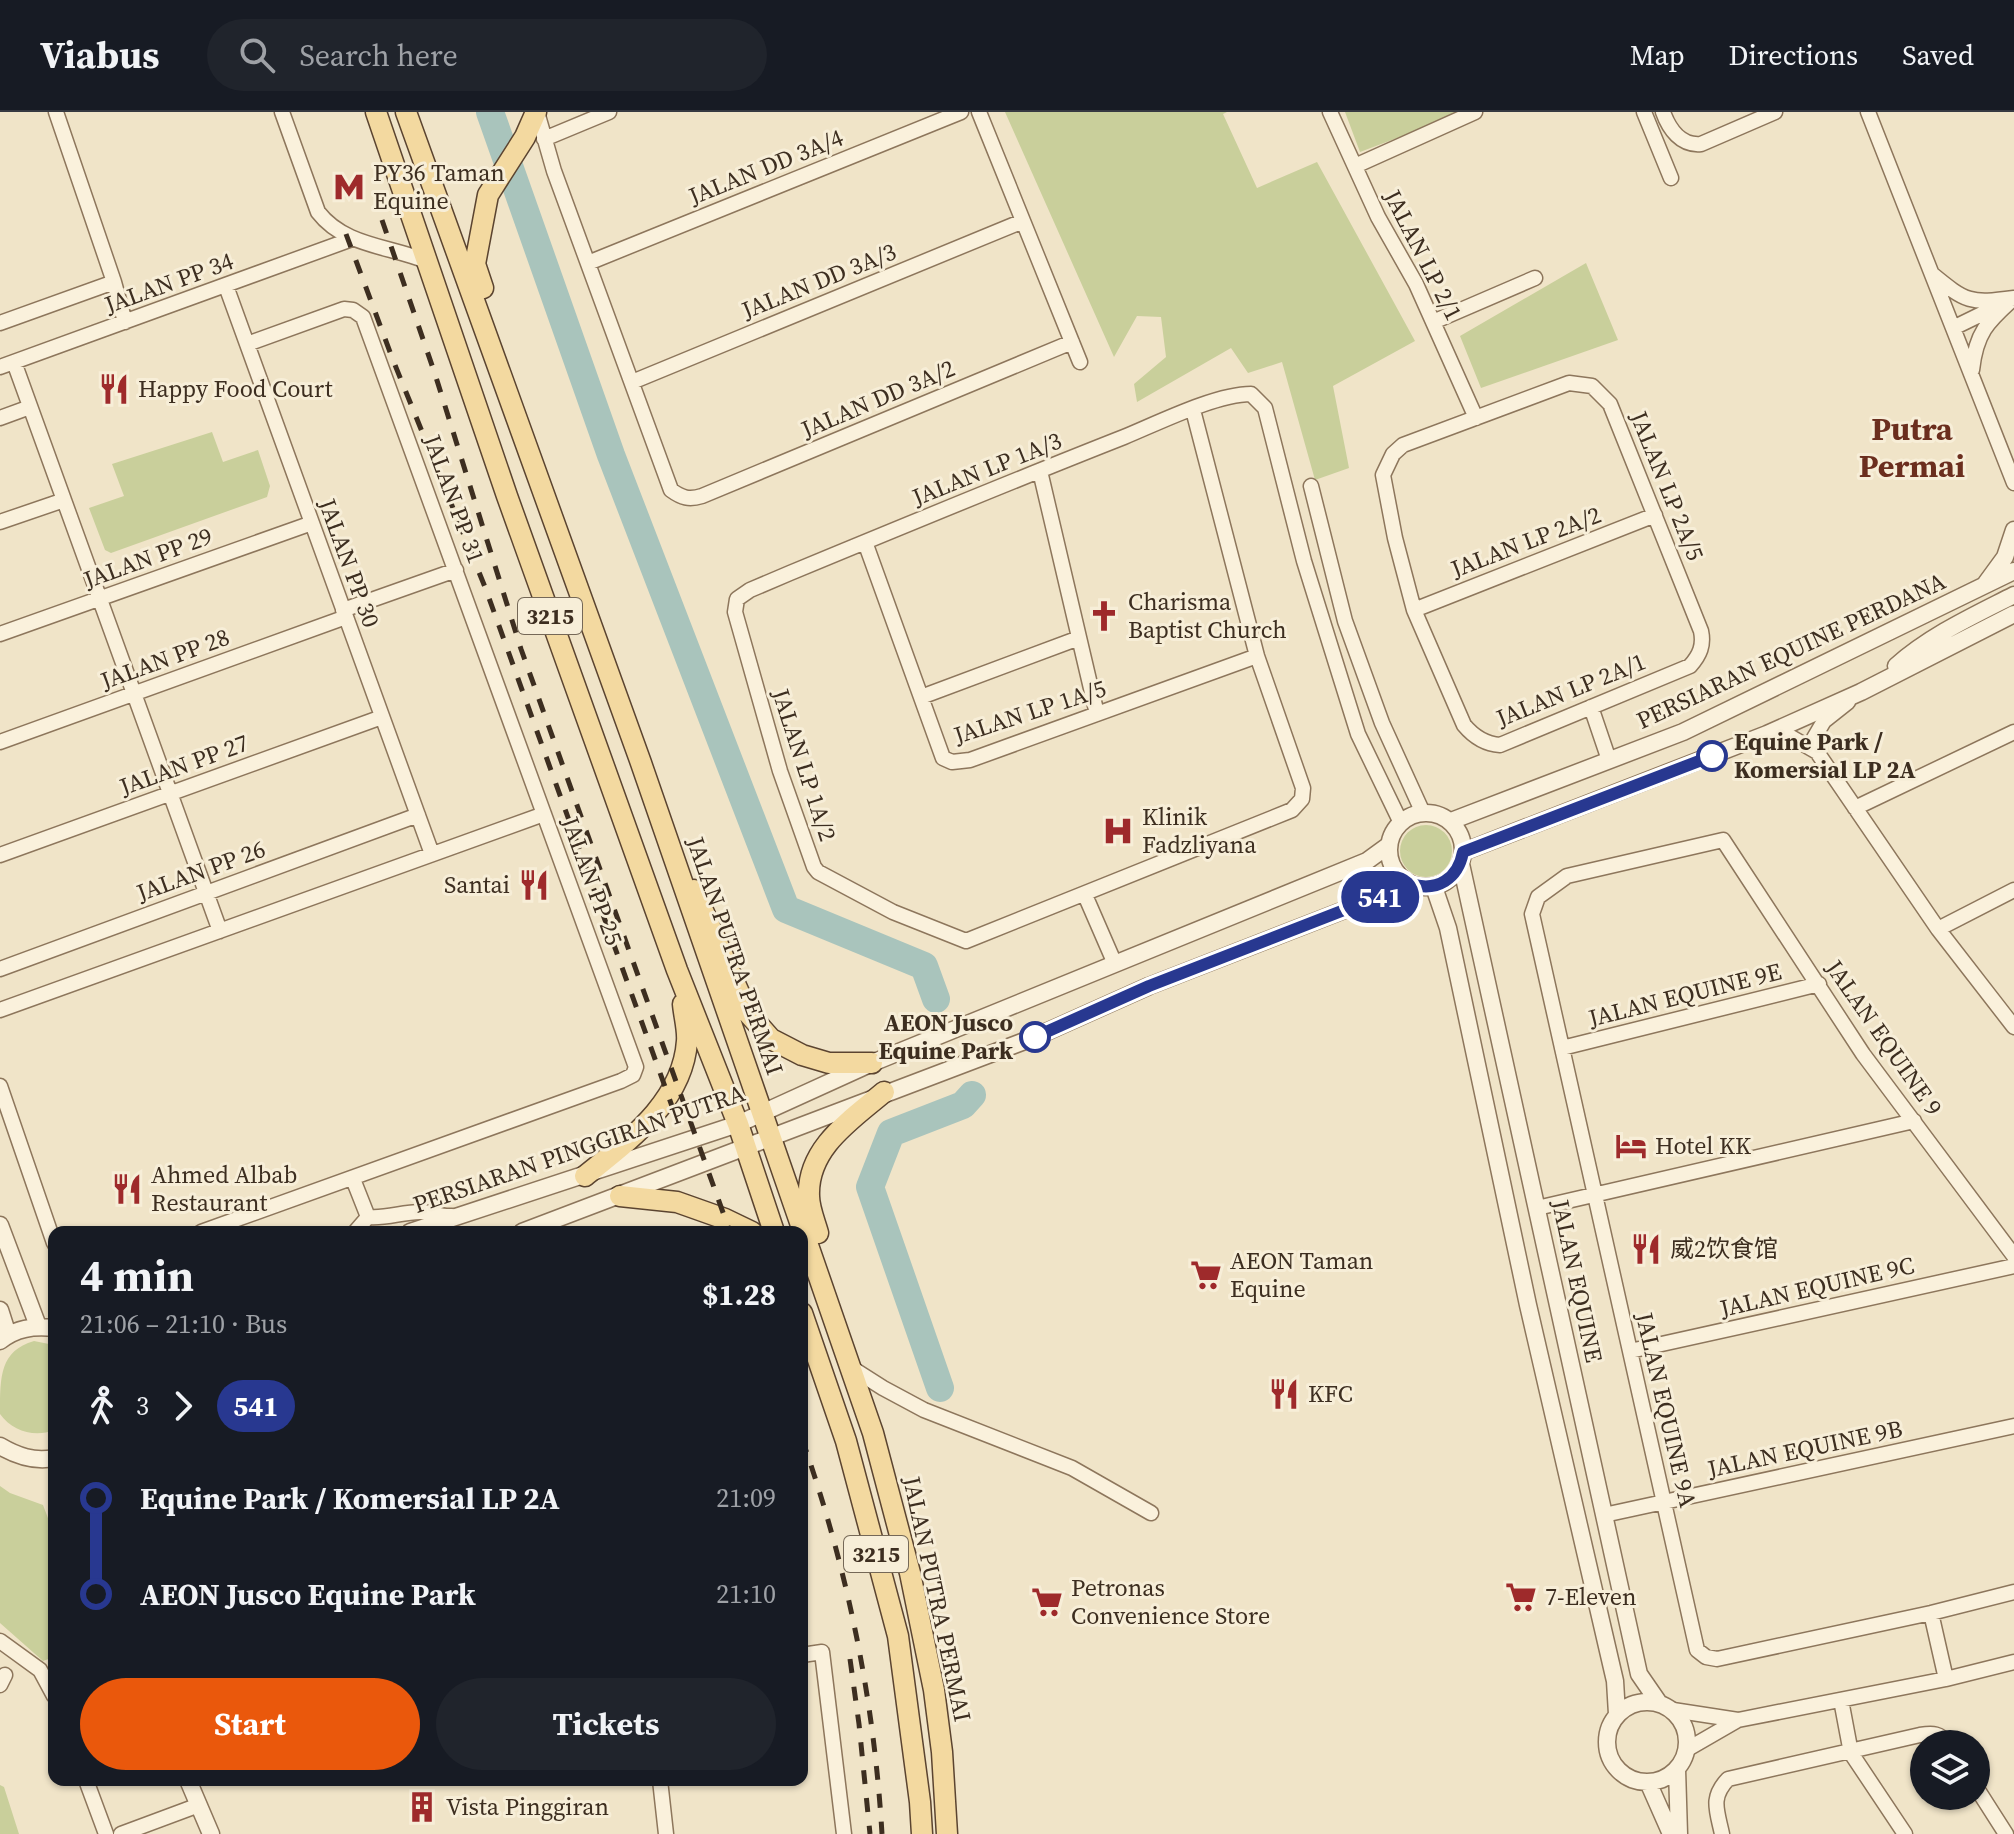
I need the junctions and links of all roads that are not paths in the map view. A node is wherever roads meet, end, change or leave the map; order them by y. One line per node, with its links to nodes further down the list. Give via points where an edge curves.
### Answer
1 (56, 112): 24 (street)
2 (282, 112): 19 (street, via 318,212)
3 (376, 112): 20 (main road, 3215)
4 (406, 112): 45 (main road, JALAN PUTRA PERMAI / 3215)
5 (536, 112): 15 (main road)
6 (609, 112): 15 (street)
7 (961, 112): 21 (street, JALAN DD 3A/4)
8 (979, 112): 18 (street)
9 (1330, 112): 16 (street, JALAN LP 2/1)
10 (1475, 112): 16 (street)
11 (1644, 112): 17 (street)
12 (1663, 112): 13 (street, via 1673,132 1694,145)
13 (1775, 112)
14 (1868, 112): 22 (street)
15 (535, 138): 21 (street, via 554,171); 45 (main road, via 488,195 475,264 529,419)
16 (1355, 166): 29 (street, JALAN LP 2/1)
17 (1671, 178)
18 (1023, 221): 31 (street); 36 (street, JALAN DD 3A/3)
19 (352, 239): 20 (street); 25 (street, JALAN PP 34)
20 (426, 261): 98 (main road, 3215)
21 (588, 263): 36 (street)
22 (1932, 274): 26 (street, via 1960,296 1980,303); 30 (street)
23 (1535, 278): 29 (street)
24 (114, 282): 27 (street); 28 (street)
25 (226, 286): 28 (street, JALAN PP 34); 32 (street, JALAN PP 30)
26 (2014, 298): 30 (street); 35 (street, via 1985,323)
27 (0, 322)
28 (125, 322): 34 (street, JALAN PP 34)
29 (1433, 322): 40 (street, JALAN LP 2/1)
30 (1953, 328): 35 (street)
31 (1072, 342): 33 (street); 36 (street, JALAN DD 3A/2, via 692,499 671,490)
32 (247, 344): 48 (street, JALAN PP 30); 51 (street, JALAN PP 31, via 344,309 363,317)
33 (1080, 362)
34 (7, 364): 37 (street)
35 (1971, 374): 42 (street)
36 (632, 382)
37 (30, 407): 39 (street); 44 (street)
38 (1193, 410): 41 (street, JALAN LP 1A/3); 63 (street); 82 (street, JALAN LP 1A/3, via 1238,394 1251,394 1265,408 1304,561 1358,734)
39 (0, 418)
40 (1476, 418): 46 (street, JALAN LP 2A/5, via 1569,383 1592,386 1610,404); 56 (street, JALAN LP 2A/1, via 1403,445 1383,475)
41 (1040, 471): 50 (street, JALAN LP 1A/3); 62 (street)
42 (2014, 483)
43 (1311, 486): 78 (street, via 1345,621 1382,723)
44 (64, 500): 47 (street); 55 (street)
45 (546, 501): 83 (main road, JALAN PUTRA PERMAI / 3215)
46 (1655, 515): 56 (street, JALAN LP 2A/2); 60 (street, JALAN LP 2A/5)
47 (0, 522)
48 (312, 523): 55 (street, JALAN PP 29); 58 (street, JALAN PP 30)
49 (2014, 530): 53 (street, via 2005,557)
50 (865, 542): 57 (street, JALAN LP 1A/3, via 750,590 737,599); 67 (street, JALAN LP 1A/5)
51 (456, 570): 58 (street, JALAN PP 28); 79 (street, JALAN PP 31)
52 (2014, 571): 53 (street, PERSIARAN EQUINE PERDANA)
53 (1982, 587): 75 (street, PERSIARAN EQUINE PERDANA, via 1683,732)
54 (2014, 595): 64 (street, via 1949,628)
55 (99, 599): 61 (street, JALAN PP 29); 66 (street)
56 (1414, 610): 68 (street, JALAN LP 2A/1, via 1464,725 1480,740 1500,745)
57 (735, 612): 93 (street, JALAN LP 1A/2, via 780,771 818,872 893,912 966,941)
58 (344, 613): 66 (street, JALAN PP 28); 70 (street, JALAN PP 30)
59 (2014, 614): 64 (street)
60 (1701, 631): 68 (street, JALAN LP 2A/1, via 1701,650 1690,666)
61 (0, 634)
62 (1079, 638): 67 (street); 69 (street)
63 (1257, 656): 69 (street, JALAN LP 1A/5); 93 (street, JALAN LP 1A/2, via 1303,788 1302,799 1292,810)
64 (1878, 681): 65 (street)
65 (1861, 692): 72 (street); 74 (street, via 1824,721 1814,738)
66 (134, 693): 73 (street, JALAN PP 28); 76 (street)
67 (921, 697): 69 (street, JALAN LP 1A/5, via 943,758 952,762)
68 (1591, 707): 75 (street)
69 (1097, 714)
70 (382, 717): 76 (street, JALAN PP 27); 80 (street, JALAN PP 30)
71 (2014, 732): 77 (street)
72 (1767, 734): 74 (street, via 1791,737); 88 (street)
73 (0, 742)
74 (1817, 752): 77 (street)
75 (1609, 760): 81 (street, PERSIARAN EQUINE PERDANA)
76 (170, 793): 87 (street, JALAN PP 27); 92 (street)
77 (1855, 808): 94 (street)
78 (1423, 813): 81 (street); 82 (street)
79 (544, 814): 86 (street, JALAN PP 25); 112 (street, JALAN PP 25, via 636,1067 633,1075)
80 (418, 815): 86 (street, JALAN PP 30); 92 (street, JALAN PP 26)
81 (1451, 821): 88 (street, via 1461,834)
82 (1401, 823): 85 (street)
83 (665, 833): 103 (main road, via 748,1013 771,1039 829,1063); 106 (main road, JALAN PUTRA PERMAI / 3215)
84 (1723, 840): 99 (street, JALAN EQUINE 9); 102 (street, JALAN EQUINE 9A, via 1567,876 1538,897 1532,914)
85 (1389, 845): 89 (street, via 1393,868); 96 (street, PERSIARAN PINGGIRAN PUTRA, via 1367,861)
86 (432, 854): 95 (street, JALAN PP 25)
87 (0, 855)
88 (1462, 858): 90 (street, via 1445,882); 115 (street, JALAN EQUINE)
89 (1411, 884): 90 (street); 105 (street, via 1149,986 1047,1032)
90 (1434, 887): 152 (street, via 1448,928 1615,1681)
91 (2014, 890): 94 (street)
92 (206, 892): 95 (street); 97 (street, JALAN PP 26)
93 (1085, 895): 96 (street)
94 (1938, 929): 101 (street)
95 (220, 931): 100 (street, JALAN PP 25)
96 (1115, 964): 103 (street, PERSIARAN PINGGIRAN PUTRA)
97 (0, 969)
98 (677, 970): 108 (main road, 3215); 111 (main road, via 688,1039 683,1065 650,1121)
99 (1819, 984): 102 (street, JALAN EQUINE 9E); 107 (street, JALAN EQUINE 9)
100 (0, 1010)
101 (2014, 1027)
102 (1562, 1048): 114 (street, JALAN EQUINE 9A)
103 (872, 1063): 106 (street, PERSIARAN PINGGIRAN PUTRA)
104 (0, 1086): 119 (street)
105 (884, 1092): 109 (street); 131 (main road, via 834,1134 810,1177 808,1199 835,1293)
106 (764, 1112): 108 (street, PERSIARAN PINGGIRAN PUTRA); 109 (main road, JALAN PUTRA PERMAI / 3215)
107 (1914, 1121): 114 (street); 128 (street, JALAN EQUINE 9)
108 (738, 1124): 110 (main road, 3215); 111 (street, PERSIARAN PINGGIRAN PUTRA)
109 (772, 1138): 110 (street); 126 (main road, JALAN PUTRA PERMAI / 3215)
110 (747, 1148): 113 (street); 125 (main road, 3215)
111 (585, 1176): 116 (street, PERSIARAN PINGGIRAN PUTRA)
112 (353, 1179): 117 (street); 120 (street, JALAN PP 25)
113 (620, 1196): 123 (street); 124 (main road, via 677,1202)
114 (1595, 1196): 115 (street); 135 (street, JALAN EQUINE 9A)
115 (1537, 1208): 142 (street, JALAN EQUINE)
116 (452, 1216): 117 (street, via 421,1212); 122 (street, PERSIARAN PINGGIRAN PUTRA)
117 (368, 1217): 121 (street)
118 (0, 1225): 132 (street)
119 (48, 1226)
120 (218, 1226)
121 (360, 1226)
122 (426, 1226)
123 (538, 1226)
124 (740, 1226)
125 (772, 1226)
126 (802, 1226)
127 (808, 1244): 131 (main road, JALAN PUTRA PERMAI / 3215)
128 (2014, 1256)
129 (2014, 1266): 135 (street, JALAN EQUINE 9C)
130 (0, 1310): 134 (street)
131 (834, 1321): 136 (main road, JALAN PUTRA PERMAI / 3215)
132 (46, 1327): 134 (street)
133 (808, 1330): 162 (main road, JALAN PUTRA PERMAI / 3215, via 846,1441 898,1636)
134 (4, 1338)
135 (1630, 1351): 140 (street, JALAN EQUINE 9A)
136 (850, 1366): 141 (street, via 915,1405 1072,1468); 172 (main road, JALAN PUTRA PERMAI / 3215, via 877,1447 918,1612 934,1690)
137 (2014, 1426): 140 (street, JALAN EQUINE 9B)
138 (0, 1446): 139 (street, via 22,1457)
139 (48, 1459)
140 (1664, 1502): 142 (street, JALAN EQUINE 9B); 144 (street, JALAN EQUINE 9A, via 1697,1650 1706,1657 1717,1659)
141 (1151, 1513)
142 (1604, 1515): 151 (street, JALAN EQUINE, via 1639,1674)
143 (2014, 1592): 144 (street, JALAN EQUINE 9A)
144 (1931, 1613): 148 (street)
145 (0, 1641): 149 (street, via 40,1670)
146 (808, 1654): 169 (street, via 822,1652)
147 (2014, 1662): 148 (street)
148 (1946, 1679): 150 (street)
149 (48, 1685)
150 (1841, 1700): 153 (street); 156 (street)
151 (1666, 1707): 152 (street, via 1650,1701); 153 (street); 155 (street, via 1683,1724)
152 (1617, 1714): 158 (street, via 1608,1730 1610,1759 1629,1778)
153 (1738, 1720): 155 (street)
154 (1910, 1739): 156 (street)
155 (1686, 1750): 157 (street)
156 (1851, 1753): 175 (street, via 1728,1779 1715,1803); 176 (street)
157 (1677, 1769): 158 (street); 174 (street)
158 (1648, 1782): 173 (street)
159 (88, 1786): 165 (street)
160 (191, 1786): 163 (street)
161 (661, 1786): 168 (street)
162 (920, 1802): 170 (street); 171 (main road, JALAN PUTRA PERMAI / 3215)
163 (199, 1805): 166 (street); 167 (street)
164 (1990, 1809): 177 (street)
165 (106, 1834)
166 (121, 1834)
167 (211, 1834)
168 (666, 1834)
169 (844, 1834)
170 (912, 1834)
171 (922, 1834)
172 (947, 1834)
173 (1671, 1834)
174 (1679, 1834)
175 (1722, 1834)
176 (1905, 1834)
177 (2006, 1834)

